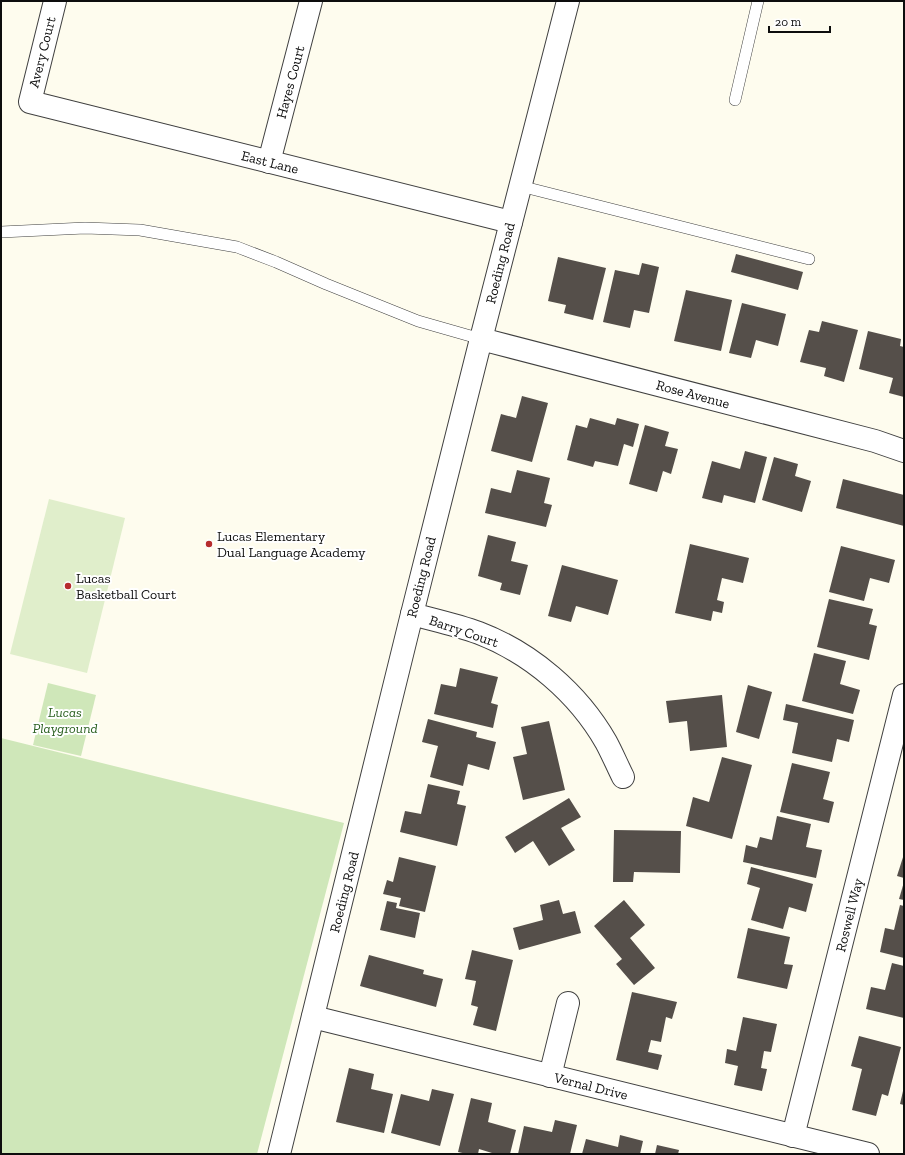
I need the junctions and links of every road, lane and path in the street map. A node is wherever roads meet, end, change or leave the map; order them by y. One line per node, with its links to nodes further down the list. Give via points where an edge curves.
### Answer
1 (55, 1): 6 (street, Avery Court)
2 (311, 1): 7 (street, Hayes Court)
3 (568, 1): 8 (street, Roeding Road)
4 (758, 1): 5 (lane)
5 (736, 100)
6 (30, 102): 7 (street, East Lane)
7 (269, 162): 9 (street, East Lane)
8 (520, 186): 9 (street, Roeding Road); 11 (lane)
9 (511, 222): 12 (street, Roeding Road)
10 (1, 232): 12 (lane, via 85,228 140,230 237,247 418,321)
11 (809, 259)
12 (481, 339): 13 (street, Rose Avenue, via 875,441); 14 (street, Roeding Road)
13 (904, 451)
14 (412, 614): 16 (street, Barry Court, via 480,633 515,650 537,665 560,684 586,713 606,742); 18 (street, Roeding Road)
15 (904, 695): 20 (street, Roswell Way)
16 (623, 777)
17 (568, 1003): 19 (street)
18 (313, 1017): 19 (street, Vernal Drive); 21 (street, Roeding Road)
19 (550, 1076): 20 (street, Vernal Drive)
20 (793, 1136): 22 (street, Vernal Drive)
21 (279, 1154)
22 (868, 1154)

